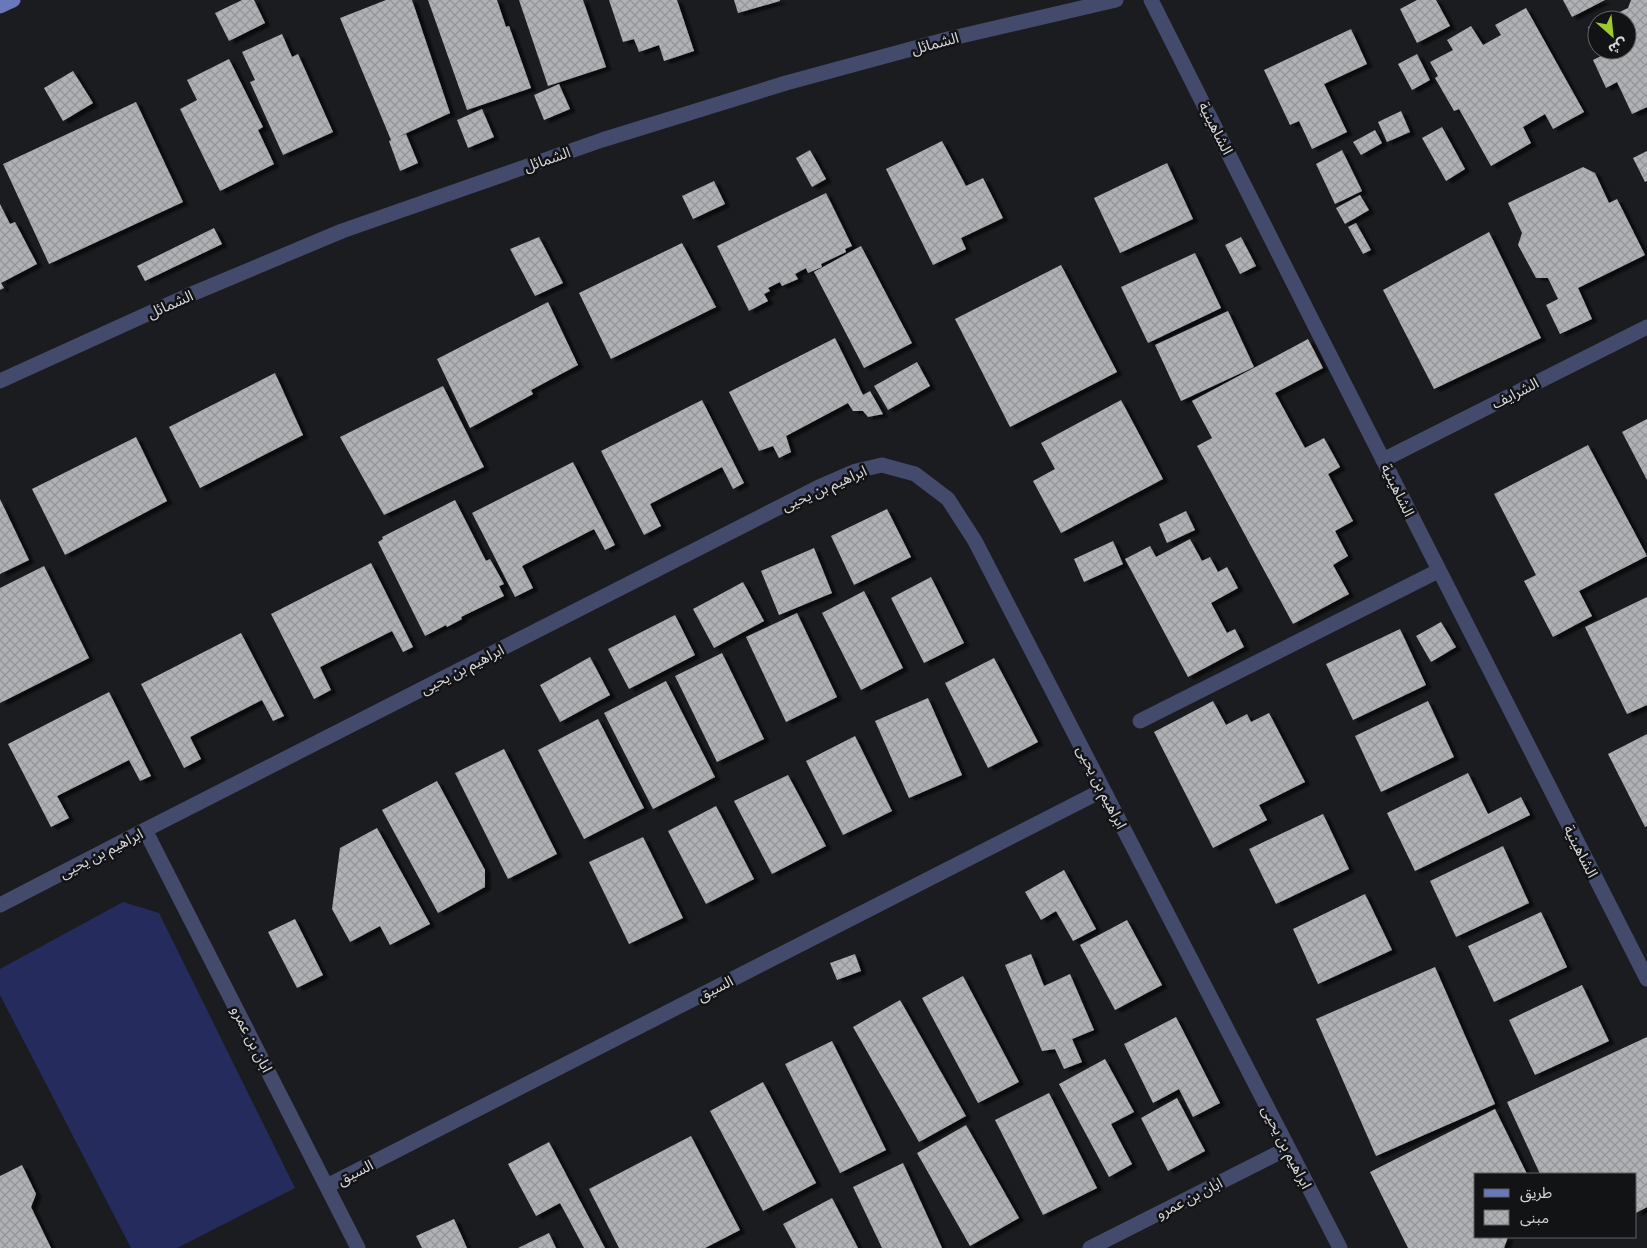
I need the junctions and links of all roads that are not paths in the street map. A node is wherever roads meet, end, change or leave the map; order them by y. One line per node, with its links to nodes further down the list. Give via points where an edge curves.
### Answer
1 (13, 0): 4 (main road)
2 (1116, 0): 6 (street, الشمائل, via 786,83 593,143 342,232 187,296)
3 (1151, 0): 7 (street, الشاهينية)
4 (0, 6)
5 (1647, 327): 7 (street, الشرايف)
6 (0, 381)
7 (1383, 460): 8 (street, الشاهينية)
8 (1438, 571): 9 (street); 13 (street, الشاهينية)
9 (1140, 720)
10 (1103, 790): 11 (street, ابراهيم بن يحيى, via 975,541 948,499 914,474 882,465 856,471 820,487); 14 (street, ابراهيم بن يحيى); 15 (street, السيق)
11 (145, 830): 12 (street, ابراهيم بن يحيى); 15 (street, ابان بن عمرو)
12 (0, 905)
13 (1647, 979)
14 (1288, 1148): 17 (street, ابان بن عمرو); 18 (street, ابراهيم بن يحيى)
15 (327, 1186): 16 (street, ابان بن عمرو)
16 (358, 1248)
17 (1090, 1248)
18 (1340, 1248)

